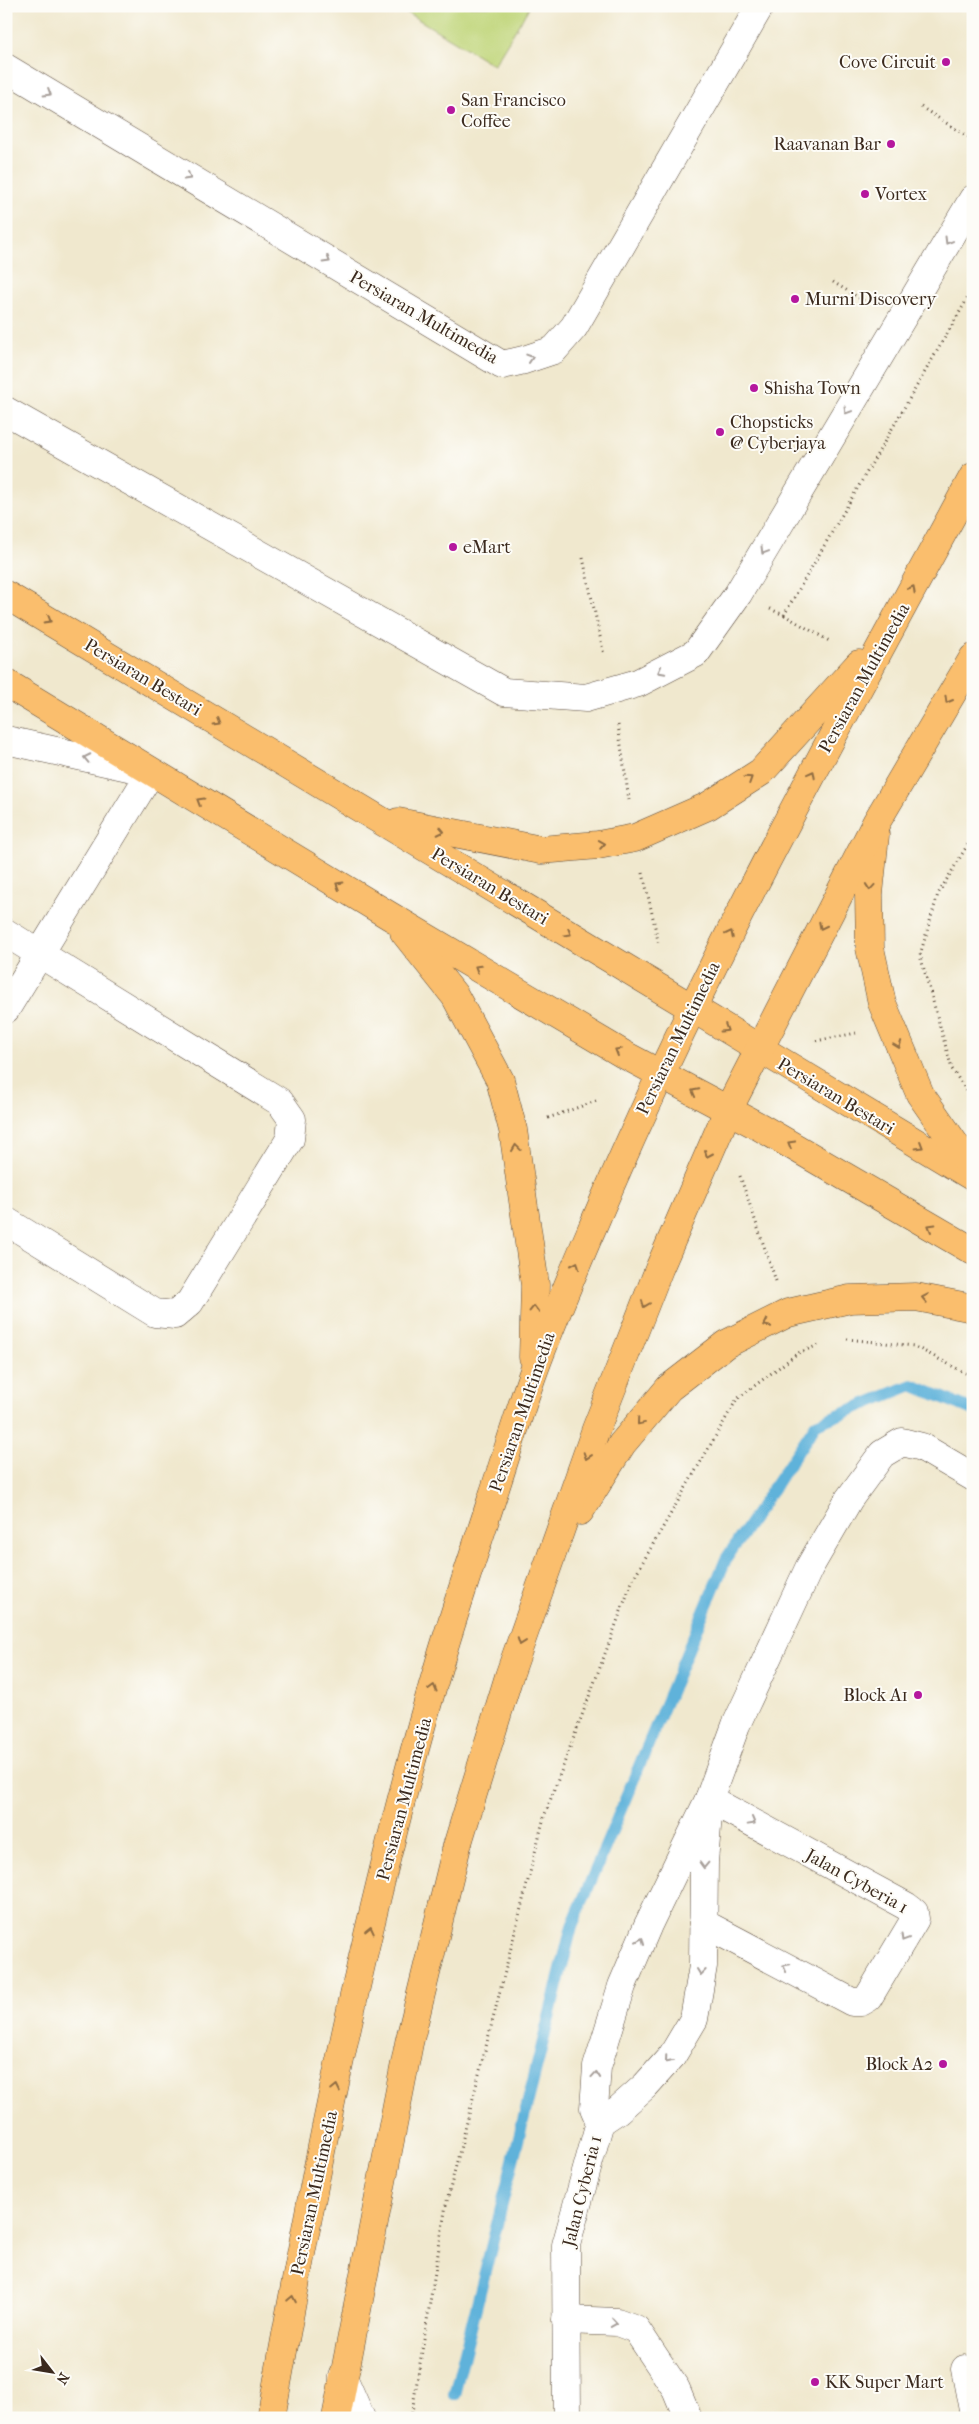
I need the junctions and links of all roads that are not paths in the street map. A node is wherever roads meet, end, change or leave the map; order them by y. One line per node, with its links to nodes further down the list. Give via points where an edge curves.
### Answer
1 (760, 6): 2 (street, Persiaran Multimedia, one-way to 1, via 502,365 554,350 574,327)
2 (6, 68)
3 (973, 199): 4 (street, one-way to 4, via 738,594 696,653 638,683 586,698 504,692)
4 (6, 411)
5 (973, 478): 7 (main road, Persiaran Multimedia, one-way to 5)
6 (6, 595): 12 (main road, Persiaran Bestari, one-way to 12)
7 (889, 632): 12 (main road, one-way to 7, via 541,850 634,838 708,806 761,772); 18 (main road, Persiaran Multimedia, one-way to 7, via 790,814)
8 (973, 658): 13 (main road, one-way to 13)
9 (6, 683): 11 (main road)
10 (6, 740): 11 (street, one-way to 10)
11 (151, 772): 14 (main road, one-way to 11); 16 (street)
12 (377, 817): 18 (main road, Persiaran Bestari, one-way to 18)
13 (877, 821): 19 (main road, one-way to 19); 22 (main road, one-way to 22, via 870,894 870,948 882,1003 920,1094)
14 (390, 916): 20 (main road, one-way to 14); 27 (main road, one-way to 14, via 535,1284 513,1130 500,1080 455,996)
15 (6, 933): 16 (street)
16 (41, 954): 17 (street); 24 (street, via 280,1102 292,1119 290,1139 190,1302 174,1315 155,1313)
17 (6, 1009)
18 (692, 1009): 19 (main road, Persiaran Bestari, one-way to 19); 20 (main road, Persiaran Multimedia)
19 (758, 1049): 21 (main road); 23 (main road, Persiaran Bestari, one-way to 23)
20 (661, 1074): 21 (main road, one-way to 20); 27 (main road, Persiaran Multimedia, one-way to 20, via 638,1120)
21 (728, 1110): 25 (main road, one-way to 21); 29 (main road, one-way to 29, via 659,1269 596,1429)
22 (973, 1170)
23 (973, 1177)
24 (6, 1221)
25 (973, 1251)
26 (973, 1308): 29 (main road, one-way to 29, via 916,1296 850,1299 788,1313 726,1344 669,1388 622,1444 583,1504)
27 (532, 1376): 34 (main road, Persiaran Multimedia, one-way to 27, via 358,1981 396,1823 442,1653)
28 (973, 1477): 30 (street, Jalan Cyberia 1, via 922,1447 902,1442 882,1454 849,1498 810,1568 736,1724)
29 (534, 1607): 36 (main road, one-way to 36, via 509,1676 455,1856 409,2043)
30 (709, 1799): 31 (street, Jalan Cyberia 1, one-way to 31); 31 (street, Jalan Cyberia 1, one-way to 31, via 906,1906 914,1912 915,1919 868,1998 862,2002 852,2002); 32 (street, Jalan Cyberia 1, one-way to 30, via 594,2108 597,2067 622,1986)
31 (703, 1923): 32 (street, Jalan Cyberia 1, one-way to 32, via 703,1966 694,2019 672,2056 645,2086)
32 (600, 2122): 33 (street, Jalan Cyberia 1, via 566,2245)
33 (566, 2320): 42 (street, Jalan Cyberia 1); 43 (street, one-way to 43, via 617,2322 636,2329 676,2389)
34 (284, 2347): 38 (main road, Persiaran Multimedia); 39 (main road, via 278,2401)
35 (964, 2369): 37 (street)
36 (343, 2377): 40 (main road); 41 (street)
37 (973, 2410)
38 (271, 2418)
39 (280, 2418)
40 (336, 2418)
41 (361, 2418)
42 (567, 2418)
43 (688, 2418)

